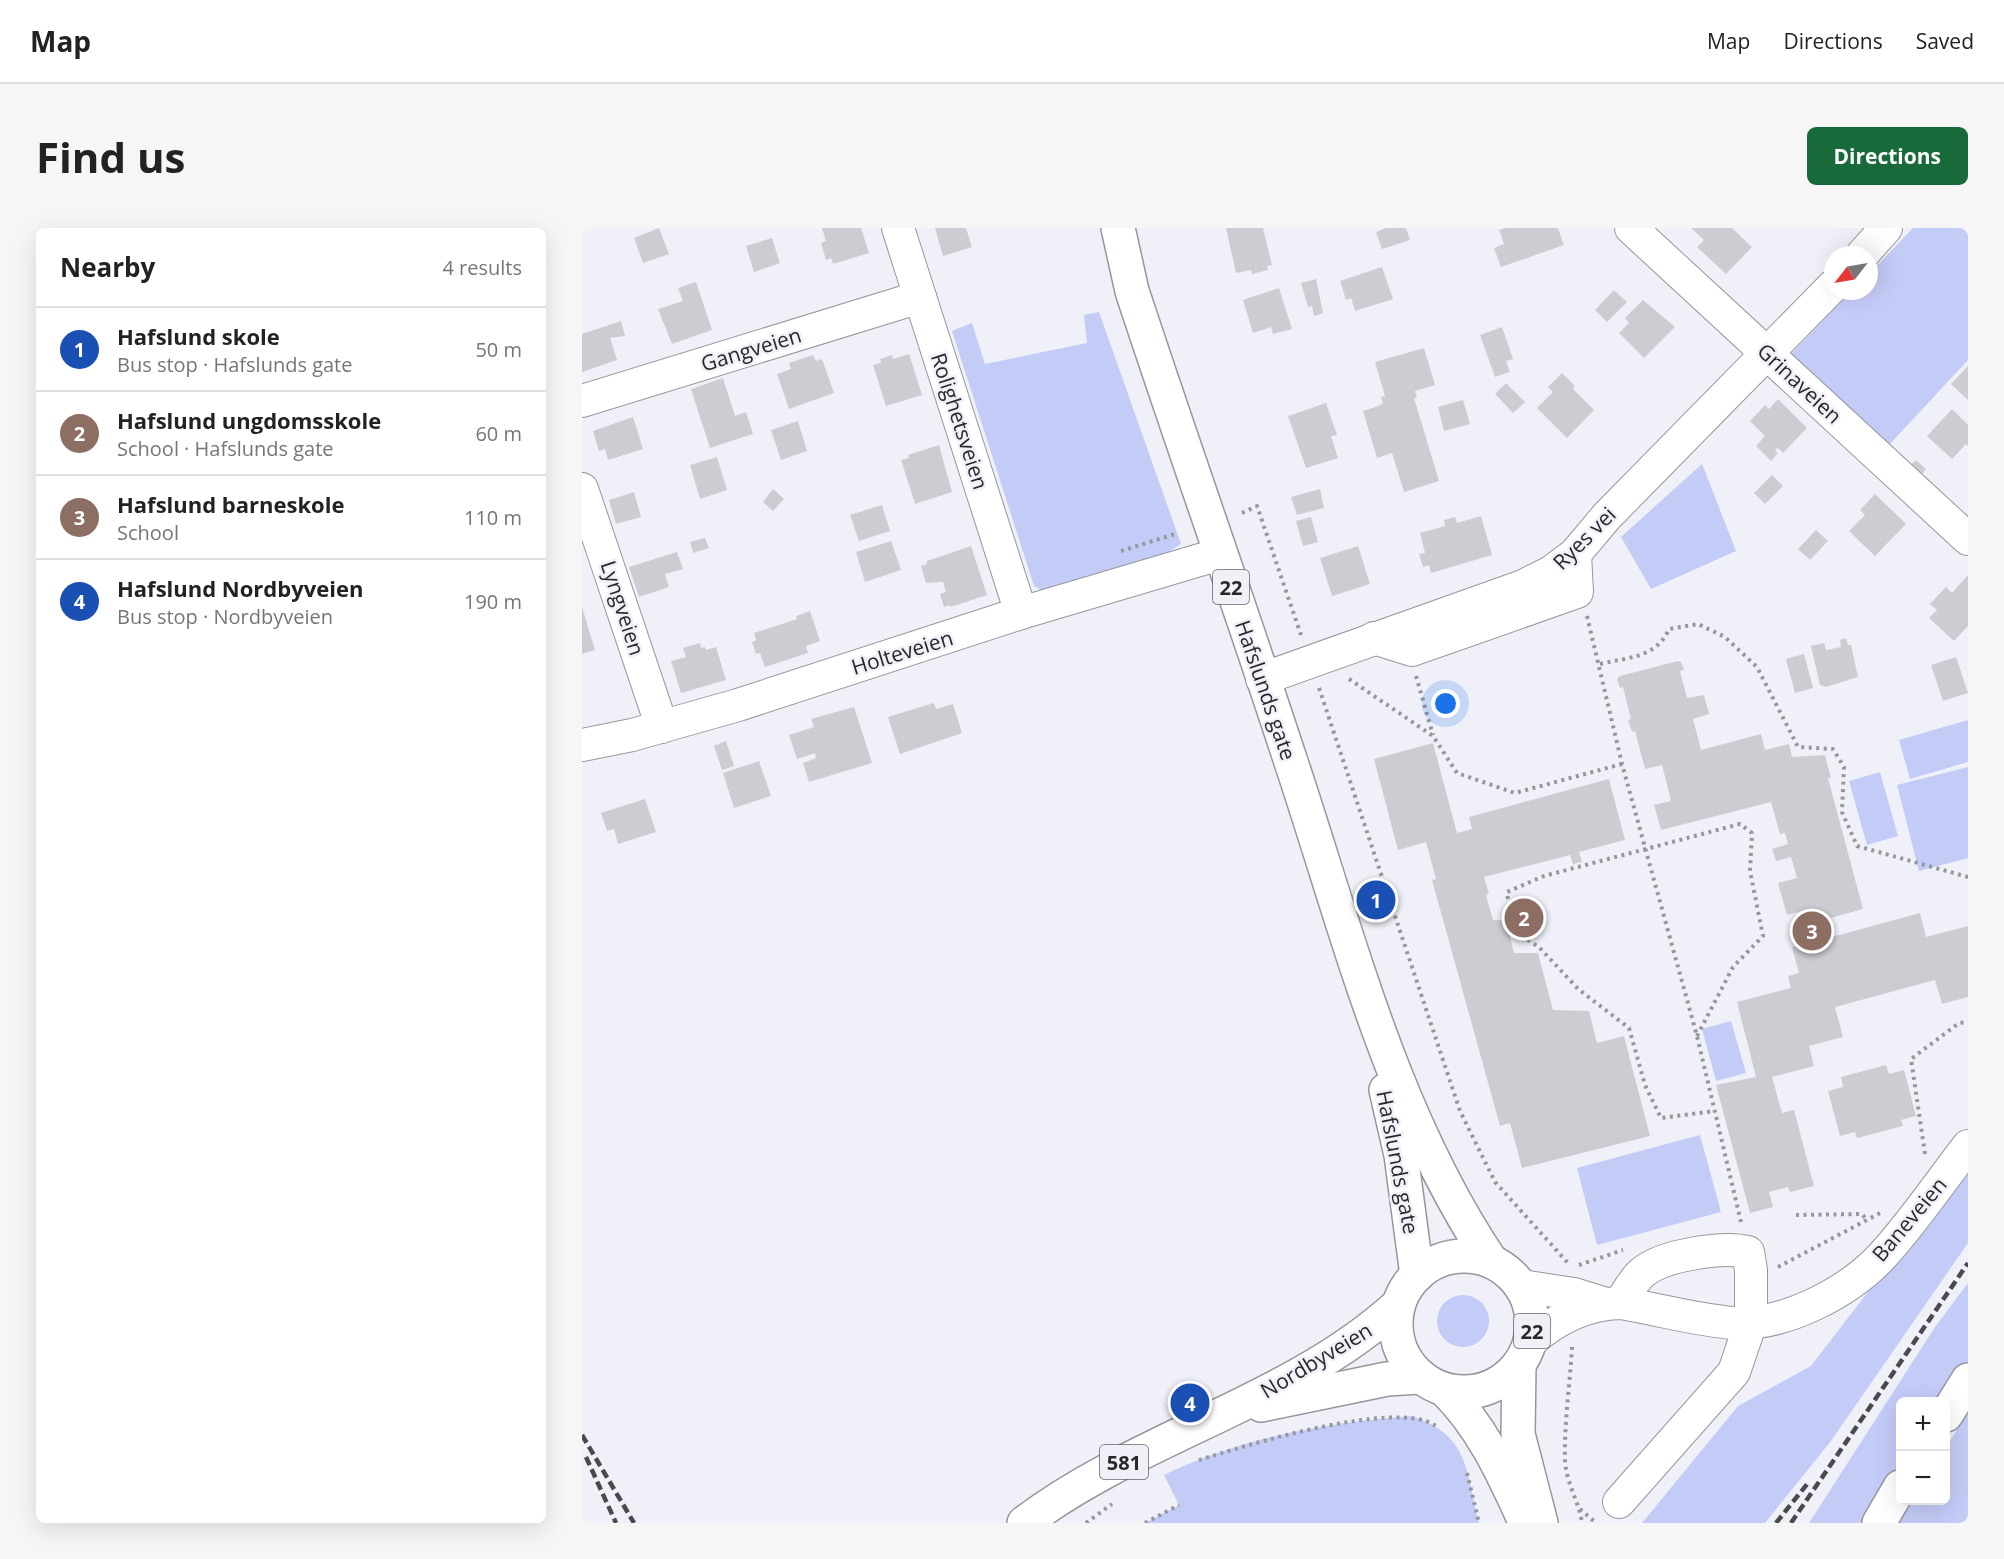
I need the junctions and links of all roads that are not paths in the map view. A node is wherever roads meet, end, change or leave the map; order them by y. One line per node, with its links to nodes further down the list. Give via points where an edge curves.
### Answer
1 (898, 228): 7 (street, Rolighetsveien)
2 (1118, 228): 12 (main road, Hafslunds gate / 22, via 1132,291)
3 (1631, 228): 8 (street, Grinaveien)
4 (1886, 228): 5 (street)
5 (1870, 246)
6 (1824, 295): 8 (street, Ryes vei)
7 (920, 297): 9 (street, Gangveien); 14 (street, Rolighetsveien)
8 (1767, 352): 11 (street, Grinaveien); 13 (street, Ryes vei)
9 (582, 401)
10 (582, 489): 17 (street, Lyngveien)
11 (1968, 539)
12 (1220, 554): 14 (street, Holteveien); 16 (main road, Hafslunds gate / 22)
13 (1575, 554): 15 (street, Ryes vei, via 1523,586); 15 (street, via 1577,592 1412,650)
14 (1022, 613): 17 (street, Holteveien)
15 (1374, 638): 16 (street, Ryes vei)
16 (1262, 679): 19 (main road, Hafslunds gate / 22)
17 (662, 727): 18 (street, Holteveien)
18 (582, 746)
19 (1349, 946): 21 (main road, Hafslunds gate / 22, via 1427,1148 1456,1208); 22 (main road, Hafslunds gate / 22, via 1401,1155)
20 (1968, 1146): 26 (street, Baneveien, via 1931,1182 1882,1256 1854,1279 1797,1312)
21 (1491, 1261): 22 (main road, 22, via 1452,1257 1427,1266); 23 (main road, 22, via 1508,1271)
22 (1417, 1275): 25 (main road, 22)
23 (1521, 1286): 24 (street, Baneveien); 27 (main road, 22, via 1532,1313)
24 (1593, 1303): 26 (street, Baneveien, via 1733,1323); 26 (street, via 1654,1265 1732,1248 1750,1261); 27 (street, via 1545,1329)
25 (1398, 1305): 29 (main road, 22, via 1399,1344 1410,1367); 31 (main road, Nordbyveien / 581, via 1344,1349)
26 (1751, 1322): 33 (street, via 1734,1372)
27 (1525, 1354): 29 (main road, 22, via 1504,1380 1486,1389 1465,1393); 36 (main road, 22, via 1518,1434)
28 (1968, 1380): 30 (main road)
29 (1432, 1383): 31 (main road, Nordbyveien / 581, via 1368,1382); 35 (main road, 22, via 1473,1421)
30 (1950, 1409)
31 (1229, 1411): 34 (main road, Nordbyveien / 581, via 1109,1469)
32 (1896, 1494): 37 (main road)
33 (1619, 1502)
34 (1024, 1523)
35 (1526, 1523)
36 (1541, 1523)
37 (1879, 1523)

